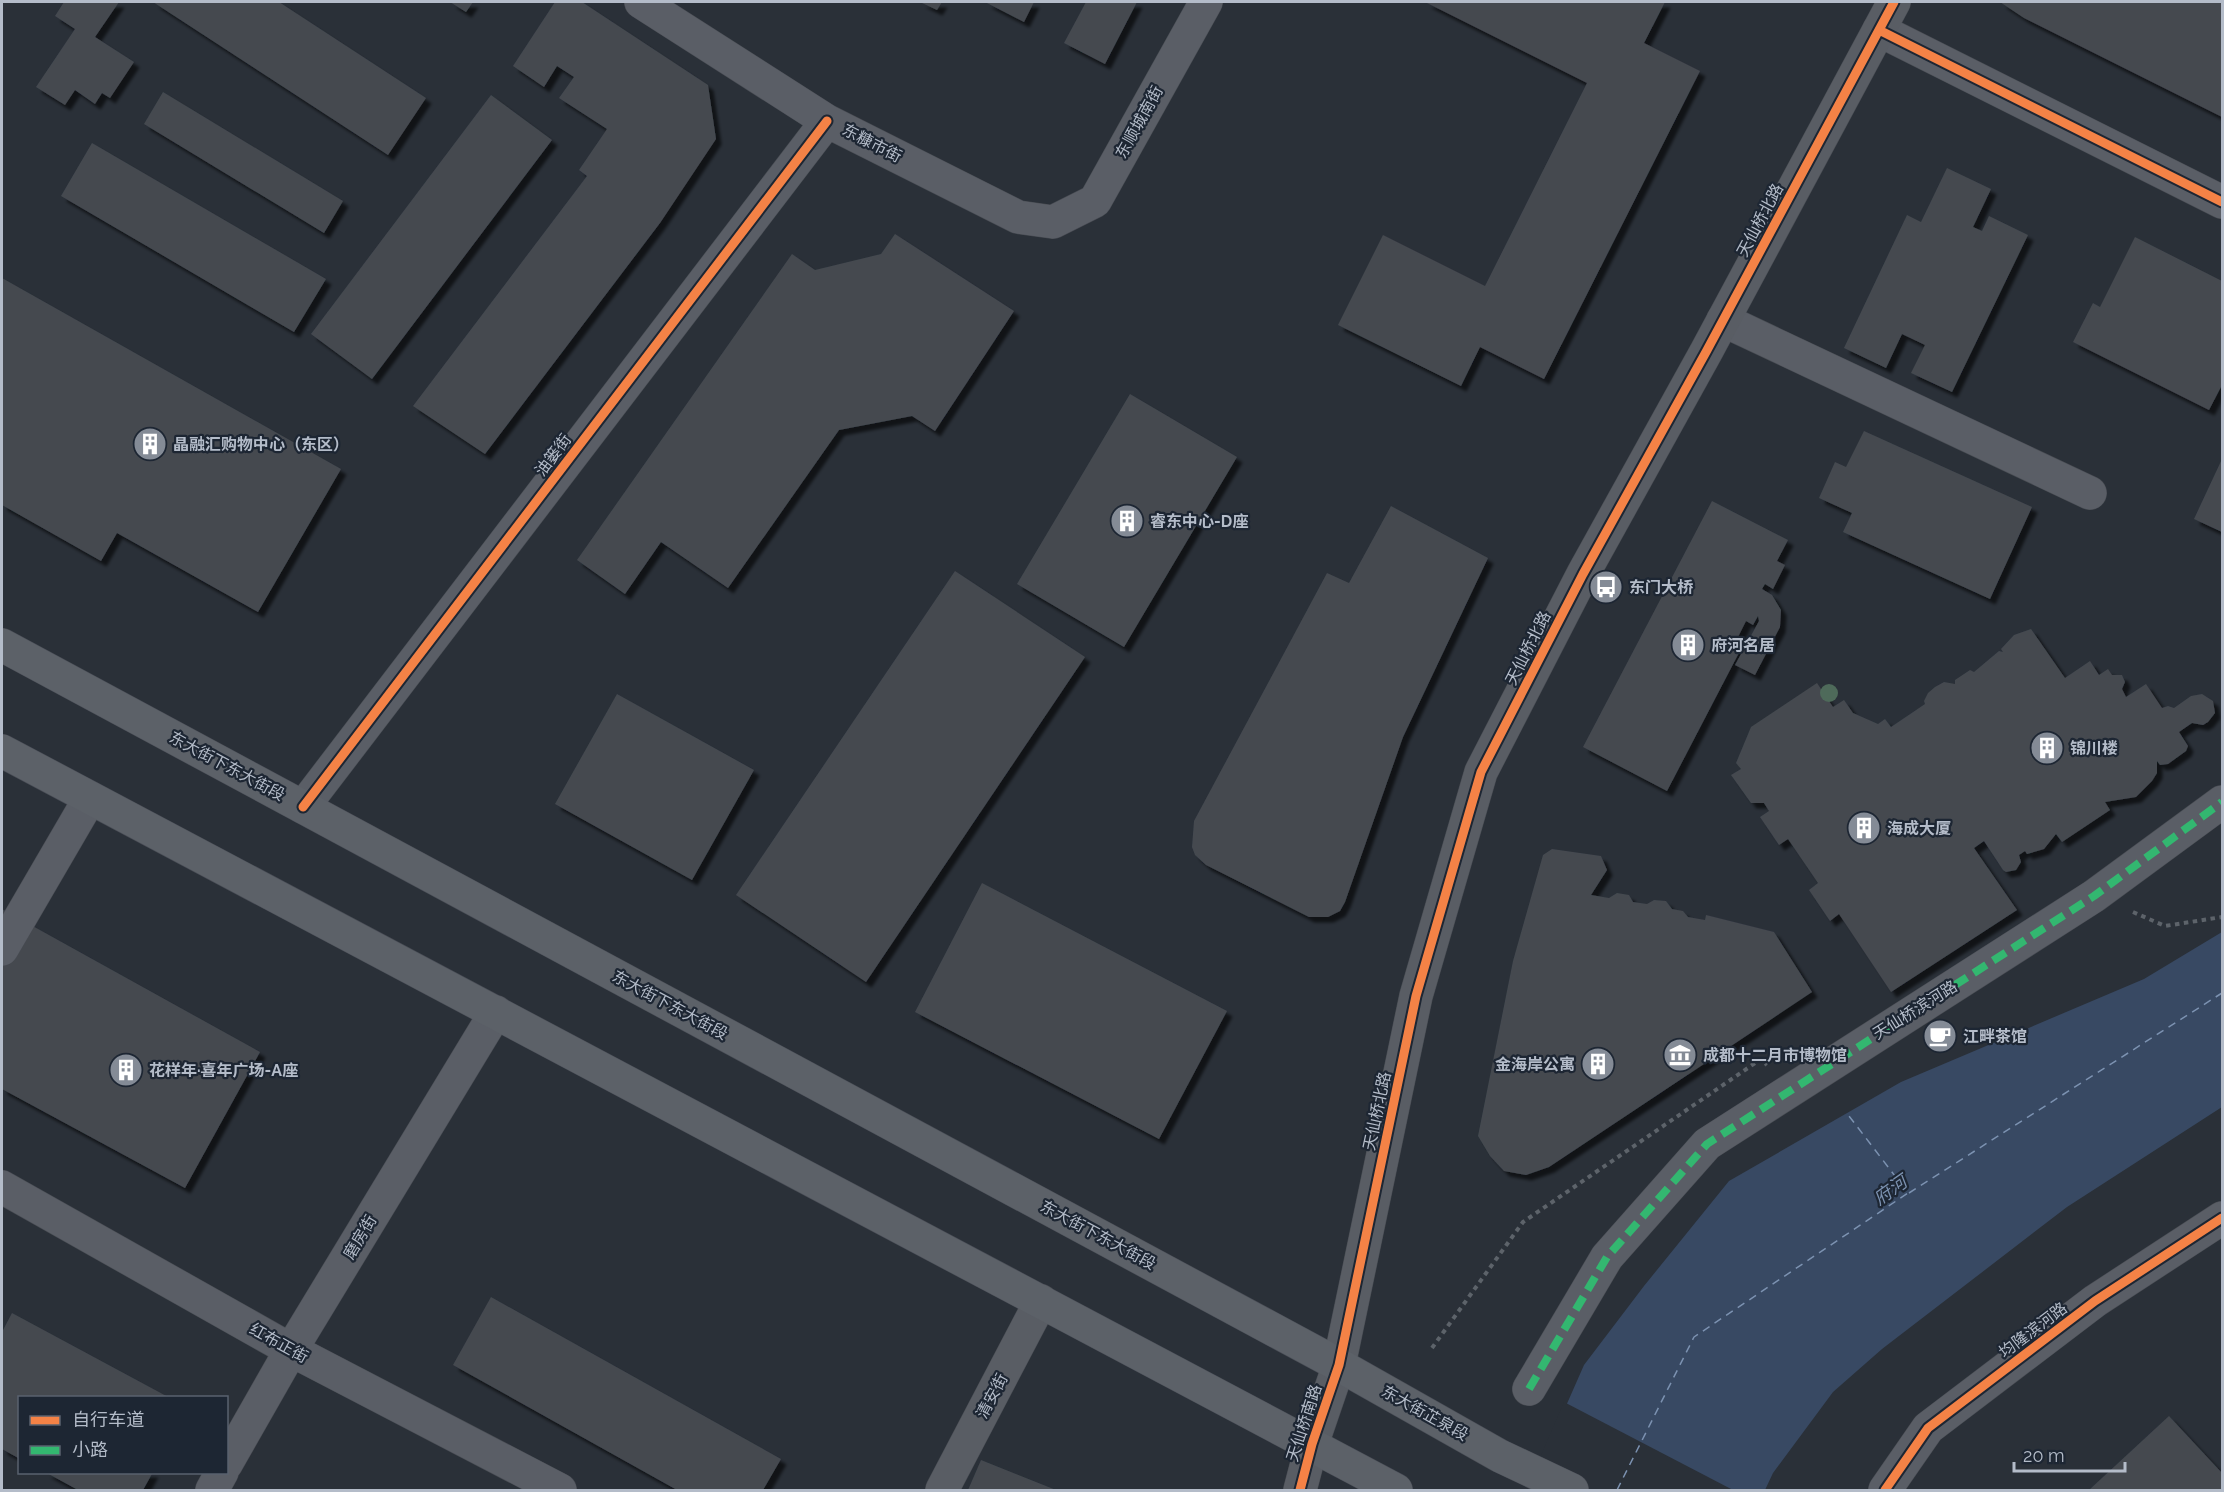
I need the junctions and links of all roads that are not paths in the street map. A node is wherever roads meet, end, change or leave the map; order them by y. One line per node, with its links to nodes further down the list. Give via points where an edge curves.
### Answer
1 (641, 2): 5 (street, 东糠市街)
2 (1206, 2): 7 (street, 东顺城南街, via 1095,201)
3 (1894, 2): 4 (street, 天仙桥北路)
4 (1879, 30): 6 (street); 8 (street, 天仙桥北路)
5 (827, 121): 7 (street, 东糠市街, via 1018,217); 14 (street, 油篓街)
6 (2223, 202)
7 (1053, 222)
8 (1723, 320): 9 (street); 21 (street, 天仙桥北路, via 1583,574 1481,772 1416,996)
9 (2090, 493)
10 (2, 645): 14 (main road, 东大街下东大街段)
11 (2, 751): 12 (main road)
12 (90, 798): 15 (street); 16 (main road)
13 (2223, 802): 22 (street, 天仙桥滨河路, via 2094,896 1707,1144 1607,1257)
14 (303, 807): 21 (main road, 东大街下东大街段)
15 (2, 949)
16 (496, 1012): 19 (main road); 20 (street, 磨房街)
17 (2, 1187): 20 (street, 红布正街)
18 (2223, 1218): 32 (street, 均隆滨河路, via 2095,1301 1928,1428)
19 (1041, 1301): 23 (main road); 28 (street, 清安街)
20 (291, 1350): 24 (street, 磨房街); 27 (street, 红布正街)
21 (1339, 1365): 23 (street, 天仙桥南路); 31 (main road, 东大街芷泉段)
22 (1529, 1389)
23 (1312, 1444): 29 (street, 天仙桥南路); 30 (main road)
24 (228, 1460)
25 (221, 1474): 26 (street)
26 (212, 1491)
27 (560, 1491)
28 (942, 1491)
29 (1300, 1491)
30 (1396, 1491)
31 (1572, 1491)
32 (1885, 1491)

